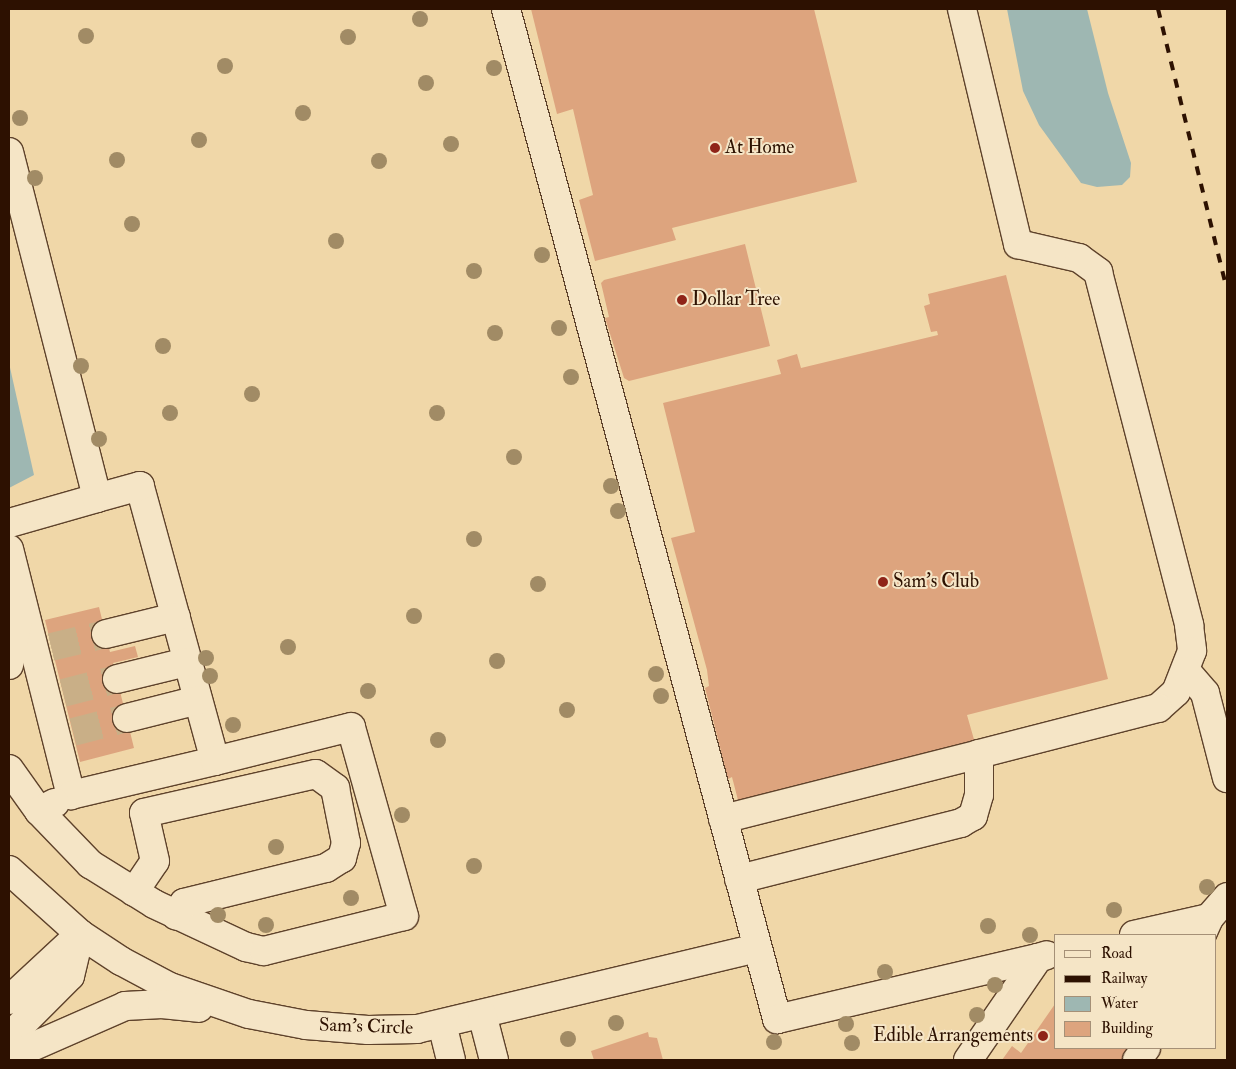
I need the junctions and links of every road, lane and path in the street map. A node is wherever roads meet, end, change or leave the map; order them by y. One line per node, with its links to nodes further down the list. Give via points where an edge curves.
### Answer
1 (506, 9): 22 (street)
2 (962, 9): 12 (street, via 1018,244 1079,258 1098,272 1105,291 1189,625 1192,651)
3 (9, 152): 4 (street)
4 (97, 498): 5 (street); 8 (street, via 140,486)
5 (9, 523)
6 (9, 549): 7 (street)
7 (22, 601): 11 (street); 20 (street, via 43,649 65,734)
8 (176, 617): 9 (street); 10 (street)
9 (106, 634)
10 (187, 662): 13 (street); 14 (street)
11 (9, 666)
12 (1186, 672): 16 (street, via 1176,692 1158,708); 19 (street, via 1205,693)
13 (117, 679)
14 (198, 700): 15 (street); 17 (street)
15 (127, 718)
16 (979, 754): 22 (street); 24 (street, via 979,795 973,816 961,823)
17 (214, 761): 20 (street); 27 (street, via 351,727 404,916 264,952 230,941)
18 (9, 769): 21 (street)
19 (1227, 778)
20 (70, 796): 21 (street)
21 (39, 810): 25 (street, via 90,864)
22 (723, 819): 24 (street)
23 (9, 870): 29 (street, Sam's Circle)
24 (739, 879): 31 (street)
25 (134, 892): 27 (street); 27 (street, via 154,861 144,813 316,774 335,788 346,843 342,858 326,868 184,903)
26 (1227, 896): 28 (street)
27 (176, 916)
28 (1206, 926): 30 (street)
29 (80, 934): 33 (street); 34 (street, Sam's Circle, via 121,961 170,986); 37 (street, via 70,976)
30 (1142, 934)
31 (758, 948): 32 (street, via 777,1019); 35 (street, Sam's Circle)
32 (1046, 956): 42 (street)
33 (9, 1000)
34 (249, 1014): 36 (street, Sam's Circle, via 277,1021 368,1030 417,1029); 39 (street, via 162,1004 125,1006)
35 (482, 1014): 36 (street, Sam's Circle); 41 (street)
36 (442, 1024): 40 (street)
37 (9, 1037)
38 (1145, 1049): 43 (street)
39 (9, 1057)
40 (452, 1060)
41 (494, 1060)
42 (968, 1060)
43 (1137, 1060)

